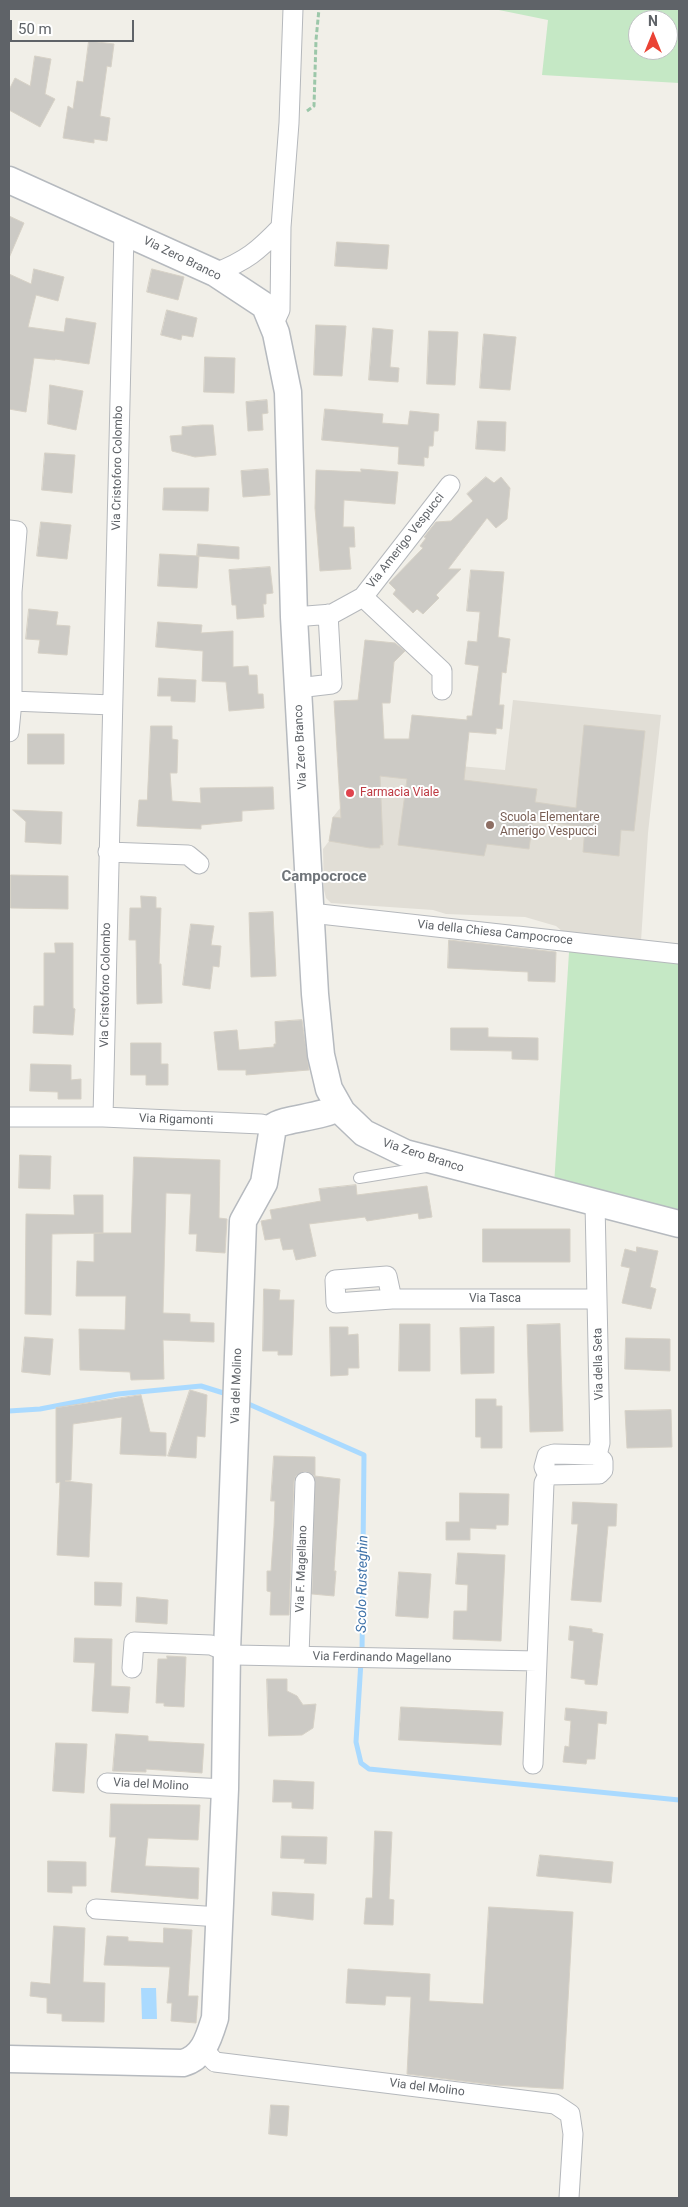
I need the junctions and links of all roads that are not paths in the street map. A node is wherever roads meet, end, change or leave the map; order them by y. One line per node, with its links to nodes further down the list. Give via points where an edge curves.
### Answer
1 (293, 9): 3 (street)
2 (9, 180): 4 (street, Via Zero Branco)
3 (281, 227): 5 (street, via 241,263); 6 (street, via 285,300)
4 (124, 232): 5 (street, Via Zero Branco); 16 (street, Via Cristoforo Colombo)
5 (215, 273): 6 (street, Via Zero Branco, via 265,306)
6 (273, 325): 12 (street, Via Zero Branco, via 288,392)
7 (450, 485): 10 (street, Via Amerigo Vespucci)
8 (9, 530): 9 (street, via 18,531)
9 (10, 592): 15 (street)
10 (363, 597): 11 (street, Via Amerigo Vespucci); 14 (street, Via Amerigo Vespucci, via 442,671)
11 (328, 614): 12 (street, Via Amerigo Vespucci); 13 (street, via 332,684)
12 (294, 618): 13 (street, Via Zero Branco)
13 (298, 688): 20 (street, Via Zero Branco)
14 (442, 690)
15 (12, 701): 16 (street); 17 (street)
16 (112, 705): 18 (street, Via Cristoforo Colombo)
17 (9, 732)
18 (108, 852): 19 (street, via 188,855); 24 (street, Via Cristoforo Colombo)
19 (199, 864)
20 (311, 913): 21 (street, Via della Chiesa Campocroce); 22 (street, Via Zero Branco, via 321,1055 325,1077)
21 (679, 954)
22 (339, 1107): 25 (street, Via Rigamonti); 26 (street, Via Zero Branco, via 352,1124 376,1142)
23 (9, 1117): 24 (street, Via Rigamonti)
24 (103, 1117): 25 (street, Via Rigamonti, via 252,1123)
25 (273, 1127): 33 (street, Via del Molino, via 264,1183 243,1221)
26 (434, 1162): 27 (lane, via 422,1170); 28 (street, Via Zero Branco)
27 (359, 1178)
28 (595, 1202): 29 (street, Via Zero Branco); 30 (street, Via della Seta)
29 (679, 1224)
30 (598, 1298): 31 (street, Via Tasca); 35 (street, Via della Seta, via 600,1443 596,1455 603,1460 603,1470 599,1474 548,1475 544,1483)
31 (392, 1299)
32 (305, 1482): 34 (street, Via F. Magellano)
33 (227, 1651): 34 (street, Via Ferdinando Magellano, via 235,1655); 36 (street, via 211,1645 134,1642); 39 (street, Via del Molino)
34 (300, 1656): 35 (street, Via Ferdinando Magellano)
35 (537, 1661): 37 (street)
36 (132, 1668)
37 (533, 1764)
38 (106, 1783): 39 (street, Via del Molino)
39 (225, 1789): 41 (street, Via del Molino)
40 (96, 1909): 41 (street)
41 (220, 1917): 42 (street, Via del Molino, via 215,2018)
42 (204, 2049): 43 (street, via 183,2063); 44 (street, Via del Molino, via 215,2062 555,2104 570,2114 573,2134)
43 (9, 2059)
44 (569, 2198)

